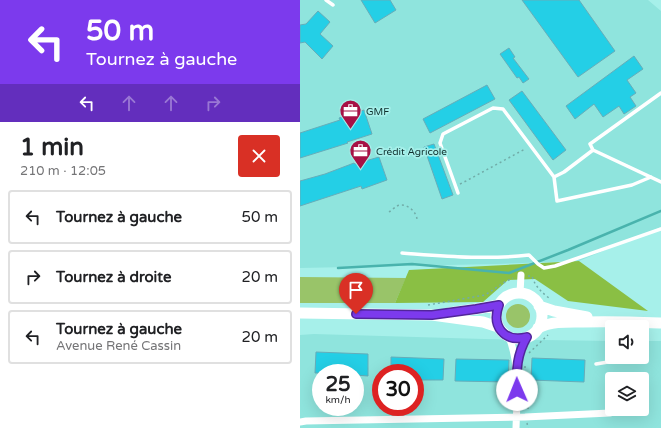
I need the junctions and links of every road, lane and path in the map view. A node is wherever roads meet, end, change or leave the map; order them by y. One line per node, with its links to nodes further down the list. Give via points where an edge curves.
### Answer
1 (326, 0): 2 (lane)
2 (333, 6)
3 (661, 93): 5 (lane, via 590,144)
4 (530, 146): 7 (lane); 9 (path); 9 (lane, via 503,109 493,108 443,134 440,143)
5 (593, 150): 6 (lane); 7 (lane)
6 (651, 177): 7 (lane, via 632,185 557,201); 8 (lane)
7 (554, 178)
8 (661, 182)
9 (455, 186): 10 (lane)
10 (458, 193)
11 (389, 212): 12 (path, via 405,205 414,211)
12 (417, 219)
13 (661, 229): 14 (lane, via 544,268 529,255 500,258)
14 (402, 253)
15 (521, 275): 17 (street); 18 (path, via 485,294)
16 (532, 276): 21 (path, via 536,286 553,303)
17 (520, 294): 19 (main road, via 508,296); 20 (main road, via 531,297)
18 (425, 305)
19 (499, 305): 23 (main road); 29 (main road, via 496,312)
20 (539, 306): 21 (main road); 30 (main road, via 541,321)
21 (553, 310): 24 (main road)
22 (300, 313): 23 (main road)
23 (432, 315): 29 (main road, via 483,322)
24 (614, 320)
25 (605, 321): 27 (main road)
26 (649, 322): 28 (main road)
27 (552, 323): 30 (main road); 33 (path, via 550,333)
28 (661, 323)
29 (498, 327): 31 (main road)
30 (538, 328): 32 (main road)
31 (509, 337): 32 (main road); 37 (street)
32 (527, 337): 37 (street)
33 (527, 355)
34 (605, 362): 36 (lane)
35 (525, 364): 38 (path)
36 (596, 364)
37 (516, 368): 41 (street)
38 (525, 378)
39 (605, 412): 40 (street)
40 (525, 417): 41 (street); 44 (path)
41 (517, 418): 42 (street); 43 (street)
42 (300, 422)
43 (516, 428)
44 (525, 428)

